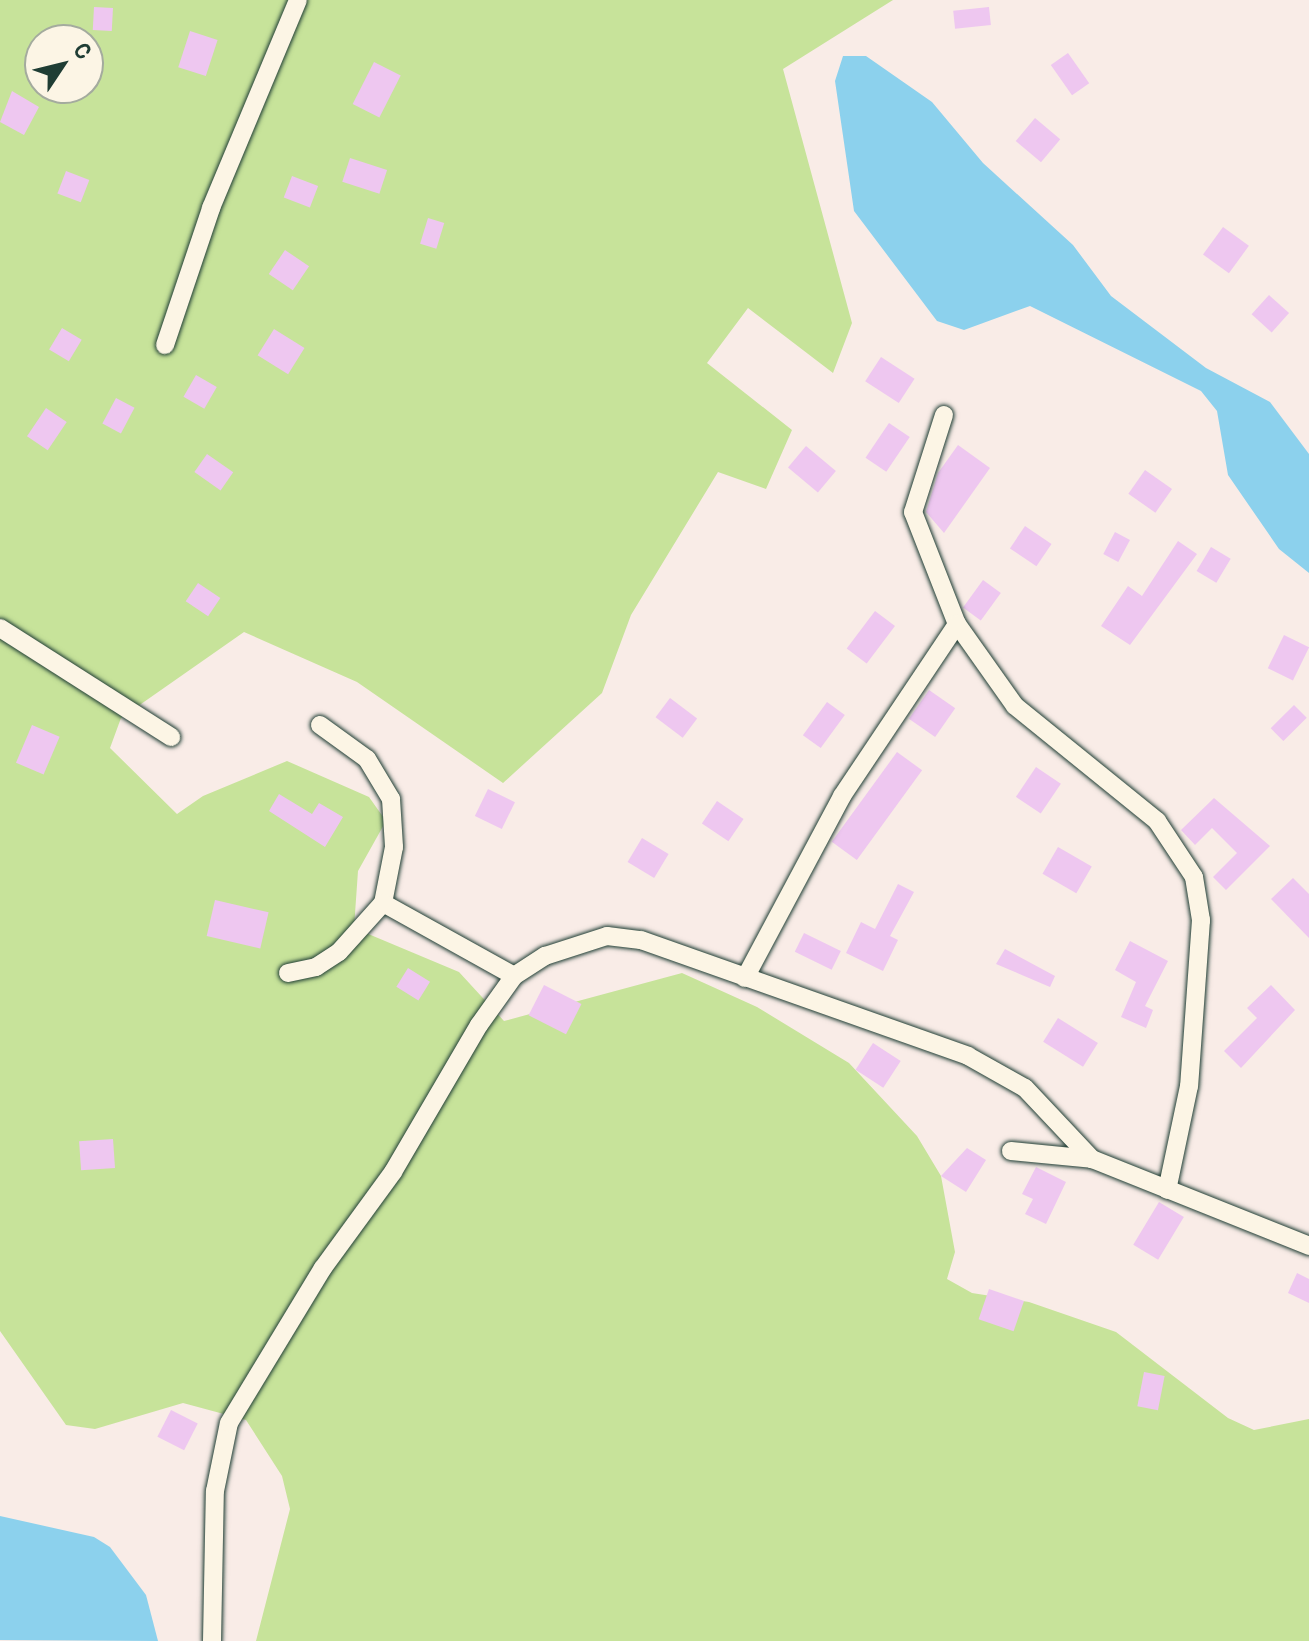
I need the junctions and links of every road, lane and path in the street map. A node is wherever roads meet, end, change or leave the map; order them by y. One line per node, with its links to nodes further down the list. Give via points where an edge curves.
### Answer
1 (298, 0): 2 (street, via 211,208)
2 (165, 345)
3 (944, 415): 4 (street, via 913,512)
4 (957, 624): 11 (street, via 842,796); 14 (street, via 1015,706 1157,821 1194,877 1201,920 1189,1086)
5 (0, 628): 7 (street)
6 (320, 725): 8 (street, via 367,759 391,799 394,847)
7 (171, 737)
8 (383, 903): 9 (street, via 339,952 316,967); 10 (street)
9 (288, 973)
10 (514, 976): 11 (street, via 573,944 607,936 641,940); 16 (street, via 229,1423 215,1491)
11 (745, 978): 13 (street, via 968,1056 1025,1088)
12 (1011, 1151): 13 (street)
13 (1092, 1159): 14 (street)
14 (1167, 1190): 15 (street)
15 (1309, 1246)
16 (212, 1641)

